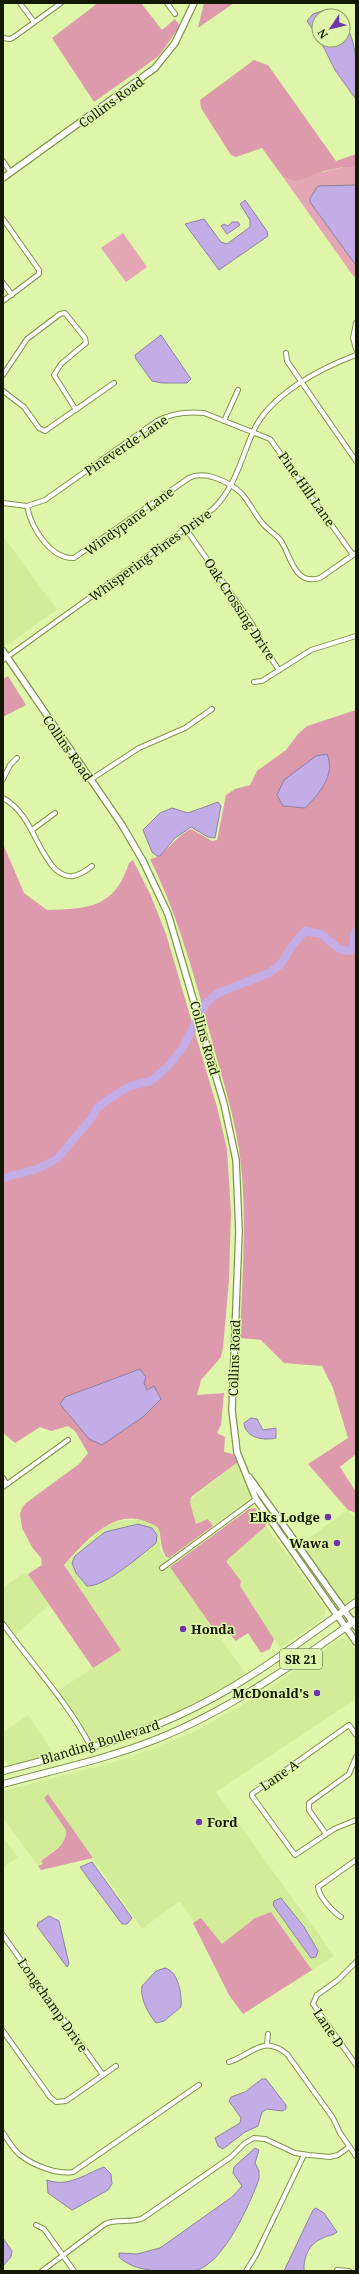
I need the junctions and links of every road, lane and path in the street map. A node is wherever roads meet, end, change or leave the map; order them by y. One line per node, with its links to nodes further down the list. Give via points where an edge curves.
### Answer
1 (20, 3): 6 (street)
2 (61, 3): 6 (street)
3 (167, 3): 5 (street)
4 (194, 3): 9 (street, Collins Road, via 175,43 155,68)
5 (175, 14)
6 (34, 22): 7 (street, via 10,39)
7 (3, 38)
8 (3, 161): 9 (street)
9 (11, 173): 10 (street, Collins Road)
10 (3, 178)
11 (3, 219): 13 (street, via 39,270 37,277)
12 (3, 283): 13 (street)
13 (12, 295): 14 (street)
14 (3, 301)
15 (356, 323): 16 (street, via 352,338)
16 (356, 349)
17 (286, 353): 21 (street, via 287,361)
18 (356, 355): 21 (street, Whispering Pines Drive, via 333,364)
19 (3, 375): 24 (street, via 27,338 65,313 85,338 86,344 61,364 54,375)
20 (114, 383): 24 (street)
21 (302, 383): 26 (street, Whispering Pines Drive, via 272,406 260,419); 27 (street)
22 (238, 390): 25 (street)
23 (3, 391): 24 (street, via 24,407 42,430 48,430)
24 (76, 410)
25 (224, 421): 26 (street, Pineverde Lane); 30 (street, Pineverde Lane, via 193,412 165,417 45,500)
26 (254, 431): 28 (street, Whispering Pines Drive); 32 (street, Pine Hill Lane, via 275,443)
27 (356, 461)
28 (232, 486): 30 (street, Windypane Lane, via 205,475 194,476 74,558 60,556 51,549 33,524); 31 (street, Whispering Pines Drive, via 213,510); 32 (street, via 242,494 265,526 280,540 294,569 303,577 320,578)
29 (3, 503): 30 (street, Pineverde Lane)
30 (27, 506)
31 (186, 529): 35 (street, Whispering Pines Drive); 36 (street, Oak Crossing Drive, via 252,624)
32 (354, 554)
33 (356, 636): 36 (street, via 311,650)
34 (3, 651): 35 (street, Collins Road)
35 (4, 658): 41 (street, Collins Road)
36 (279, 670): 37 (street, via 262,681)
37 (254, 682)
38 (212, 709): 41 (street, via 185,728 139,748)
39 (17, 758): 40 (street)
40 (3, 779)
41 (90, 780): 47 (street, Collins Road, via 122,825 158,889 171,922 229,1123 238,1176 239,1230 232,1414 235,1443)
42 (3, 798): 44 (street, via 20,812)
43 (55, 813): 44 (street)
44 (32, 830): 45 (street, via 53,867 62,874 74,876)
45 (92, 866)
46 (68, 1440): 49 (street)
47 (242, 1465): 50 (street, Collins Road); 53 (street, Collins Road)
48 (3, 1478): 49 (street)
49 (5, 1485)
50 (256, 1499): 51 (street); 54 (street, Collins Road)
51 (162, 1568)
52 (356, 1602): 53 (main road, Blanding Boulevard / SR 21)
53 (344, 1610): 54 (main road, Blanding Boulevard / SR 21); 55 (street, Collins Road)
54 (337, 1614): 57 (street, Collins Road); 59 (main road, Blanding Boulevard / SR 21)
55 (355, 1623): 57 (main road, Blanding Boulevard / SR 21)
56 (3, 1624): 63 (street, via 82,1729)
57 (346, 1627): 58 (street, Collins Road); 60 (main road, Blanding Boulevard / SR 21)
58 (356, 1642)
59 (240, 1683): 60 (main road); 61 (main road, Blanding Boulevard / SR 21, via 177,1716)
60 (247, 1694): 64 (main road, Blanding Boulevard / SR 21, via 185,1727)
61 (131, 1735): 63 (main road, Blanding Boulevard / SR 21); 64 (main road)
62 (356, 1735): 71 (street, Lane A, via 349,1725 252,1794 293,1854 297,1855)
63 (91, 1747): 66 (main road, Blanding Boulevard / SR 21)
64 (136, 1747): 68 (main road, Blanding Boulevard / SR 21)
65 (356, 1757): 71 (street, via 349,1774 309,1803 309,1810)
66 (14, 1768): 67 (main road, Blanding Boulevard / SR 21); 68 (main road)
67 (3, 1771)
68 (17, 1780): 69 (main road, Blanding Boulevard / SR 21)
69 (3, 1784)
70 (356, 1820): 71 (street)
71 (326, 1834)
72 (356, 1860): 73 (street, via 318,1887 335,1913)
73 (341, 1917)
74 (3, 1935): 82 (street, Longchamp Drive)
75 (356, 1962): 80 (street, Lane D, via 313,2001)
76 (3, 2031): 82 (street, via 56,2102 66,2101)
77 (268, 2034): 78 (street)
78 (268, 2045): 79 (street, via 260,2046); 85 (street, via 287,2054 333,2118)
79 (229, 2062)
80 (355, 2063)
81 (116, 2066): 82 (street)
82 (103, 2075)
83 (199, 2085): 84 (street, via 73,2172 63,2173 21,2155)
84 (3, 2132)
85 (349, 2147): 86 (street, via 330,2157); 87 (street)
86 (304, 2155): 89 (street, via 285,2150 260,2138 250,2140 231,2157 143,2218 132,2222 116,2220 105,2224); 93 (street)
87 (356, 2156)
88 (36, 2225): 89 (street, via 44,2229)
89 (62, 2254): 91 (street); 92 (street)
90 (337, 2270): 94 (street)
91 (42, 2271)
92 (74, 2271)
93 (246, 2271)
94 (348, 2271)

